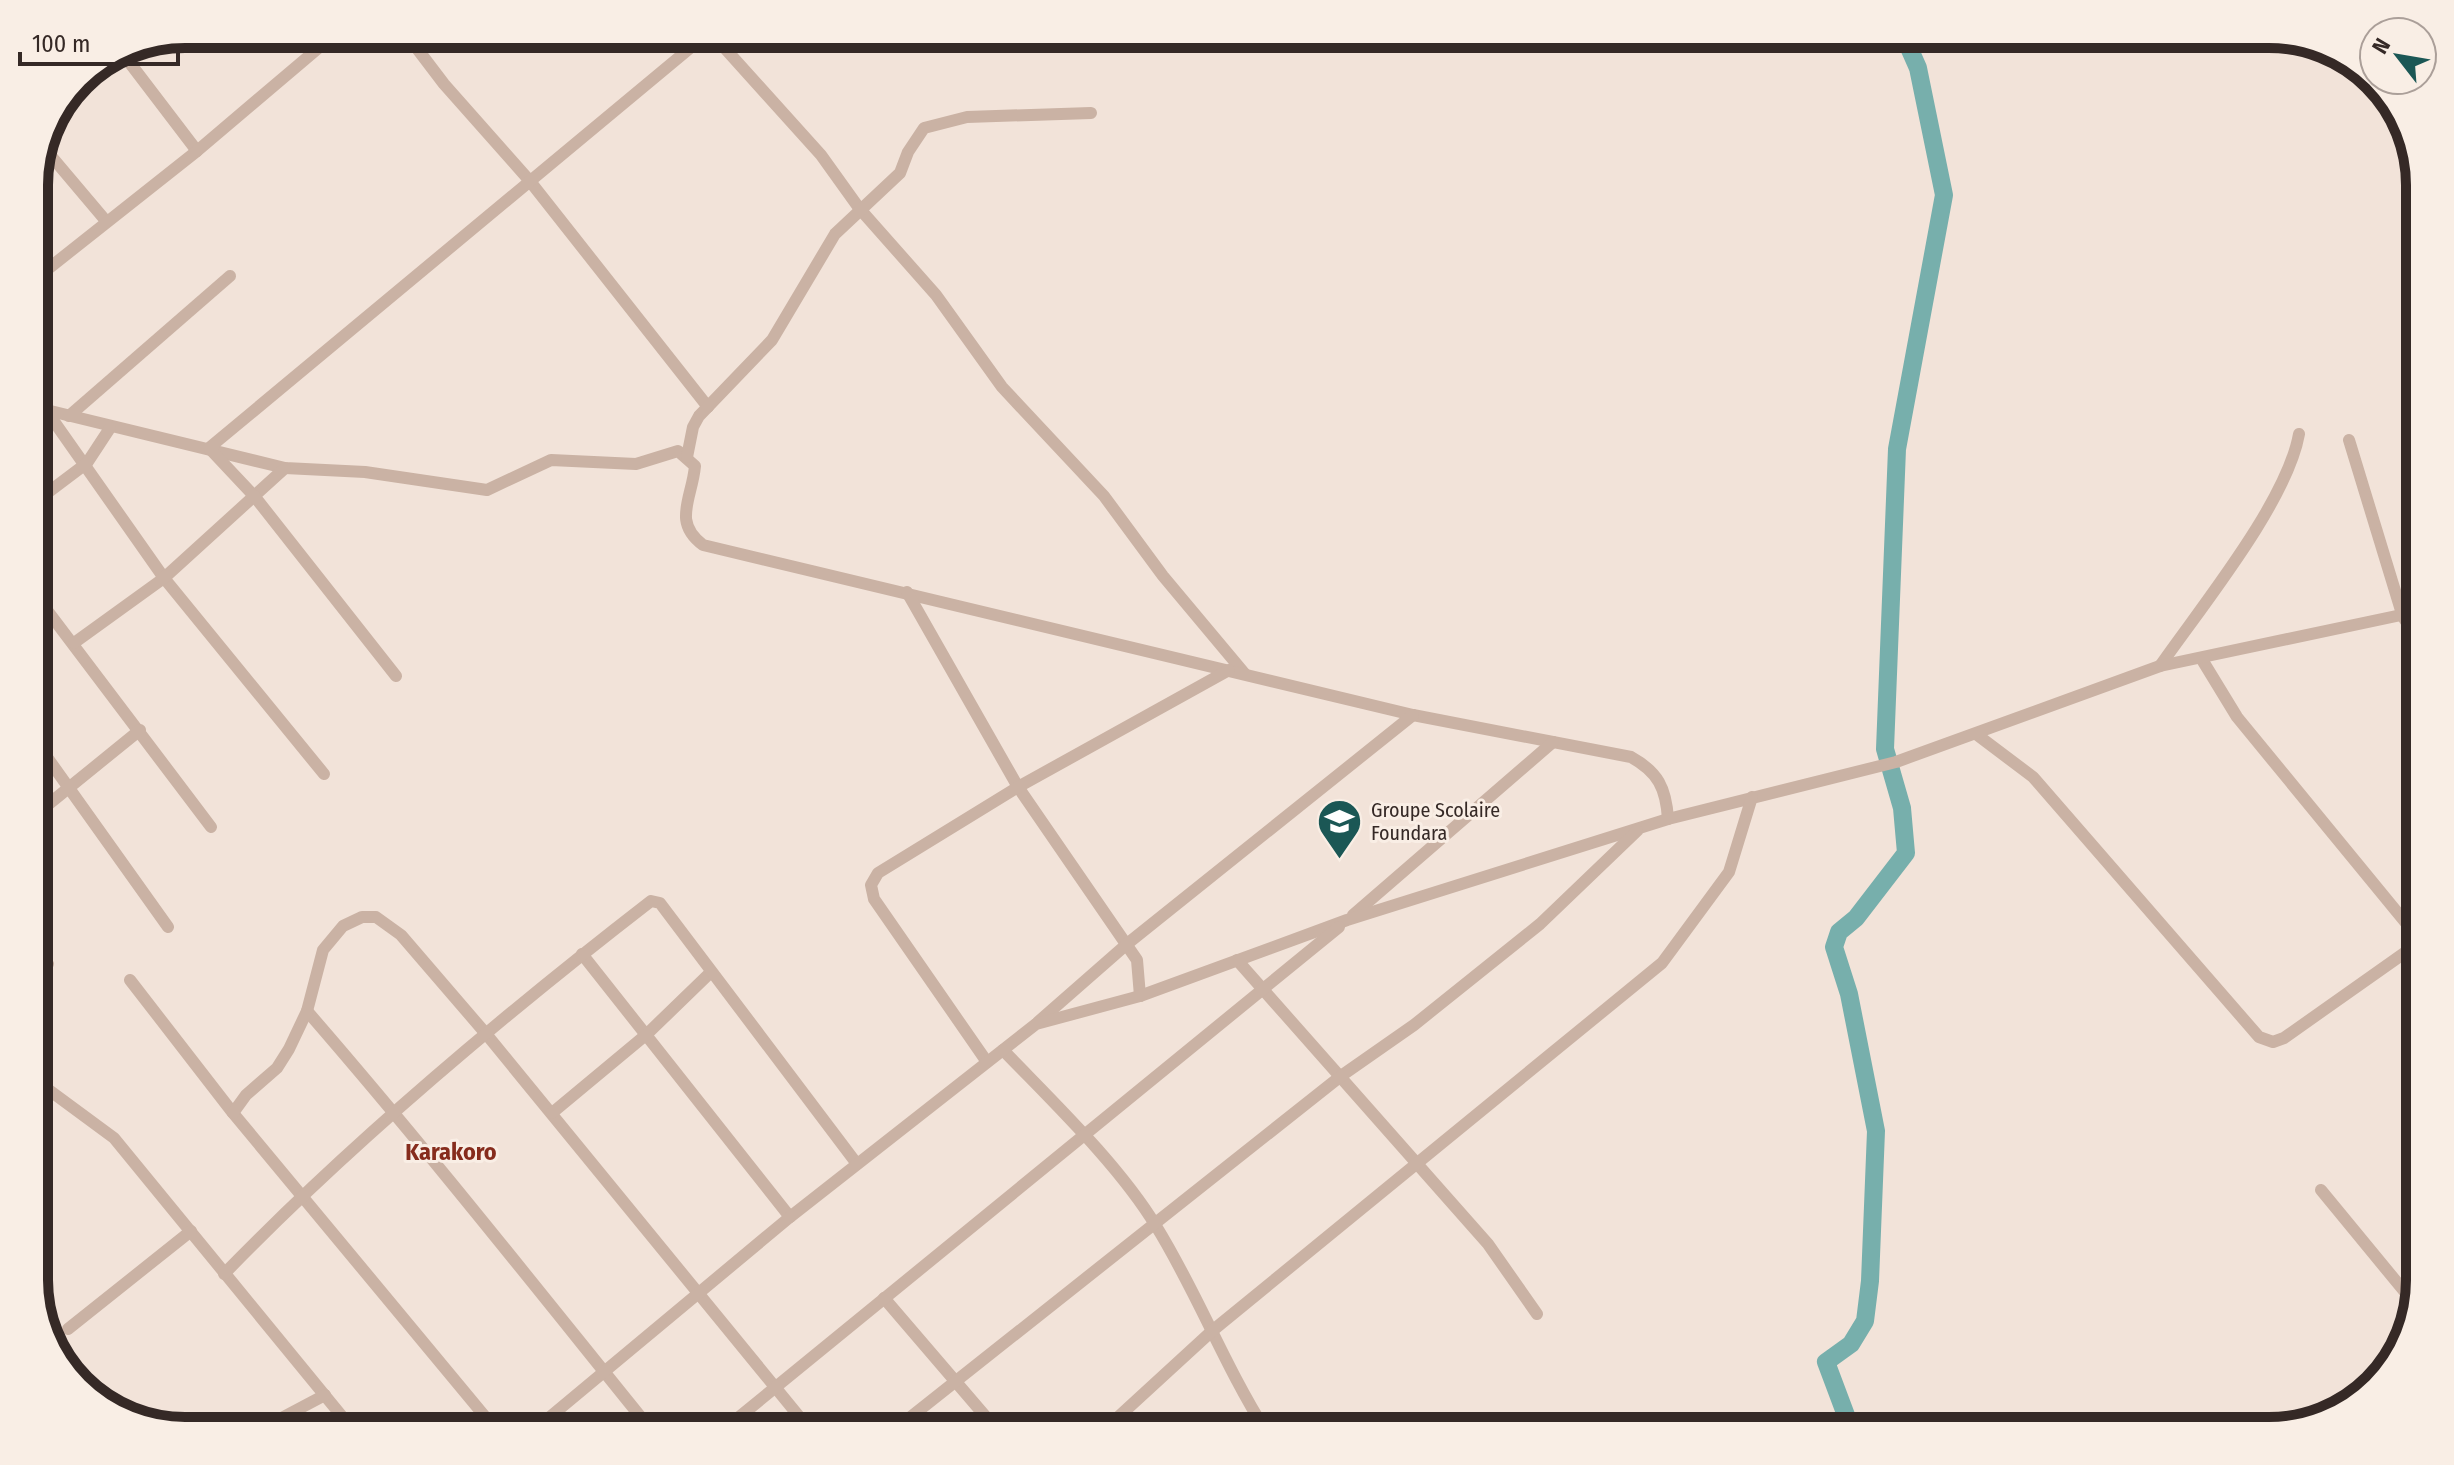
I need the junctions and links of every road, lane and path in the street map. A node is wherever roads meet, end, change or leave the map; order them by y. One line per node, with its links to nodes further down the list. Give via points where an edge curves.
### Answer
1 (318, 48): 7 (street)
2 (417, 48): 9 (street)
3 (692, 48): 9 (street)
4 (722, 48): 10 (street, via 821,155)
5 (128, 61): 7 (street)
6 (1091, 113): 10 (street, via 967,117 924,128 900,173)
7 (197, 151): 11 (street)
8 (51, 156): 11 (street)
9 (529, 180): 14 (street); 20 (street)
10 (859, 208): 14 (street, via 815,264 772,340); 36 (street, via 936,295 1002,387 1104,496)
11 (106, 221): 12 (street)
12 (48, 269)
13 (230, 276): 16 (street)
14 (708, 407): 21 (street, via 693,427)
15 (48, 411): 16 (street); 22 (street)
16 (69, 416): 17 (street)
17 (110, 428): 20 (street); 22 (street)
18 (2299, 434): 34 (street, via 2296,453 2254,530)
19 (2349, 440): 30 (street)
20 (209, 448): 23 (street); 25 (street)
21 (687, 457): 23 (street, via 678,451 636,464 551,460 487,490 365,472); 27 (street, via 695,466 684,523 703,545)
22 (87, 463): 24 (street); 26 (street)
23 (285, 468): 25 (street)
24 (48, 492)
25 (255, 497): 26 (street); 37 (street)
26 (164, 578): 32 (street); 43 (street)
27 (907, 592): 35 (street); 44 (street)
28 (48, 610): 32 (street)
29 (2406, 616): 30 (street)
30 (2403, 617): 31 (street); 33 (street)
31 (2406, 621)
32 (74, 643): 39 (street)
33 (2201, 658): 34 (street); 52 (street, via 2237,717)
34 (2160, 666): 40 (street)
35 (1229, 670): 36 (street); 44 (street)
36 (1245, 674): 38 (street)
37 (396, 676)
38 (1413, 715): 41 (street); 54 (street)
39 (140, 730): 45 (street); 49 (street)
40 (1976, 734): 46 (street, via 1890,763); 55 (street, via 2033,777 2259,1037 2273,1042 2284,1038)
41 (1553, 742): 48 (street, via 1631,757 1647,766 1660,779); 51 (street)
42 (48, 759): 45 (street)
43 (324, 774)
44 (1018, 787): 54 (street); 67 (street, via 878,873 871,885 874,899)
45 (69, 788): 47 (street); 53 (street)
46 (1752, 797): 48 (street); 75 (street, via 1729,872 1662,963)
47 (48, 805)
48 (1668, 819): 50 (street)
49 (211, 827)
50 (1642, 827): 51 (street); 68 (street, via 1540,924)
51 (1347, 920): 57 (street); 60 (street)
52 (2406, 924)
53 (168, 927)
54 (1127, 944): 61 (street, via 1137,960); 63 (street)
55 (2406, 951)
56 (582, 954): 58 (street, via 651,901 660,903); 64 (street); 65 (street)
57 (1237, 960): 60 (street); 61 (street)
58 (710, 973): 64 (street); 74 (street)
59 (130, 980): 70 (street)
60 (1262, 989): 68 (street); 73 (street)
61 (1140, 996): 63 (street)
62 (307, 1011): 65 (street, via 323,950 343,926 376,917 401,935); 70 (street, via 277,1068); 72 (street)
63 (1036, 1024): 66 (street)
64 (647, 1034): 71 (street); 78 (street)
65 (487, 1035): 71 (street); 72 (street)
66 (1003, 1050): 67 (street); 73 (street)
67 (987, 1062): 74 (street)
68 (1341, 1076): 75 (street); 79 (street)
69 (48, 1089): 80 (street, via 114,1138)
70 (233, 1113): 77 (street)
71 (552, 1113): 83 (street)
72 (397, 1114): 77 (street); 88 (street)
73 (1084, 1135): 79 (street); 84 (street)
74 (857, 1164): 78 (street)
75 (1417, 1165): 85 (street, via 1488,1244); 87 (street)
76 (2321, 1190): 82 (street)
77 (303, 1197): 81 (street); 94 (street)
78 (790, 1217): 83 (street)
79 (1155, 1224): 87 (street); 89 (street)
80 (191, 1231): 81 (street); 86 (street)
81 (224, 1274): 91 (street)
82 (2405, 1292)
83 (701, 1293): 88 (street); 90 (street)
84 (884, 1298): 89 (street); 90 (street)
85 (1537, 1314)
86 (68, 1329)
87 (1212, 1331): 101 (street); 102 (street)
88 (603, 1371): 95 (street); 96 (street)
89 (957, 1383): 99 (street); 100 (street)
90 (775, 1387): 97 (street); 98 (street)
91 (325, 1395): 92 (street); 93 (street)
92 (283, 1417)
93 (343, 1417)
94 (485, 1417)
95 (549, 1417)
96 (641, 1417)
97 (739, 1417)
98 (800, 1417)
99 (912, 1417)
100 (986, 1417)
101 (1119, 1417)
102 (1257, 1417)

